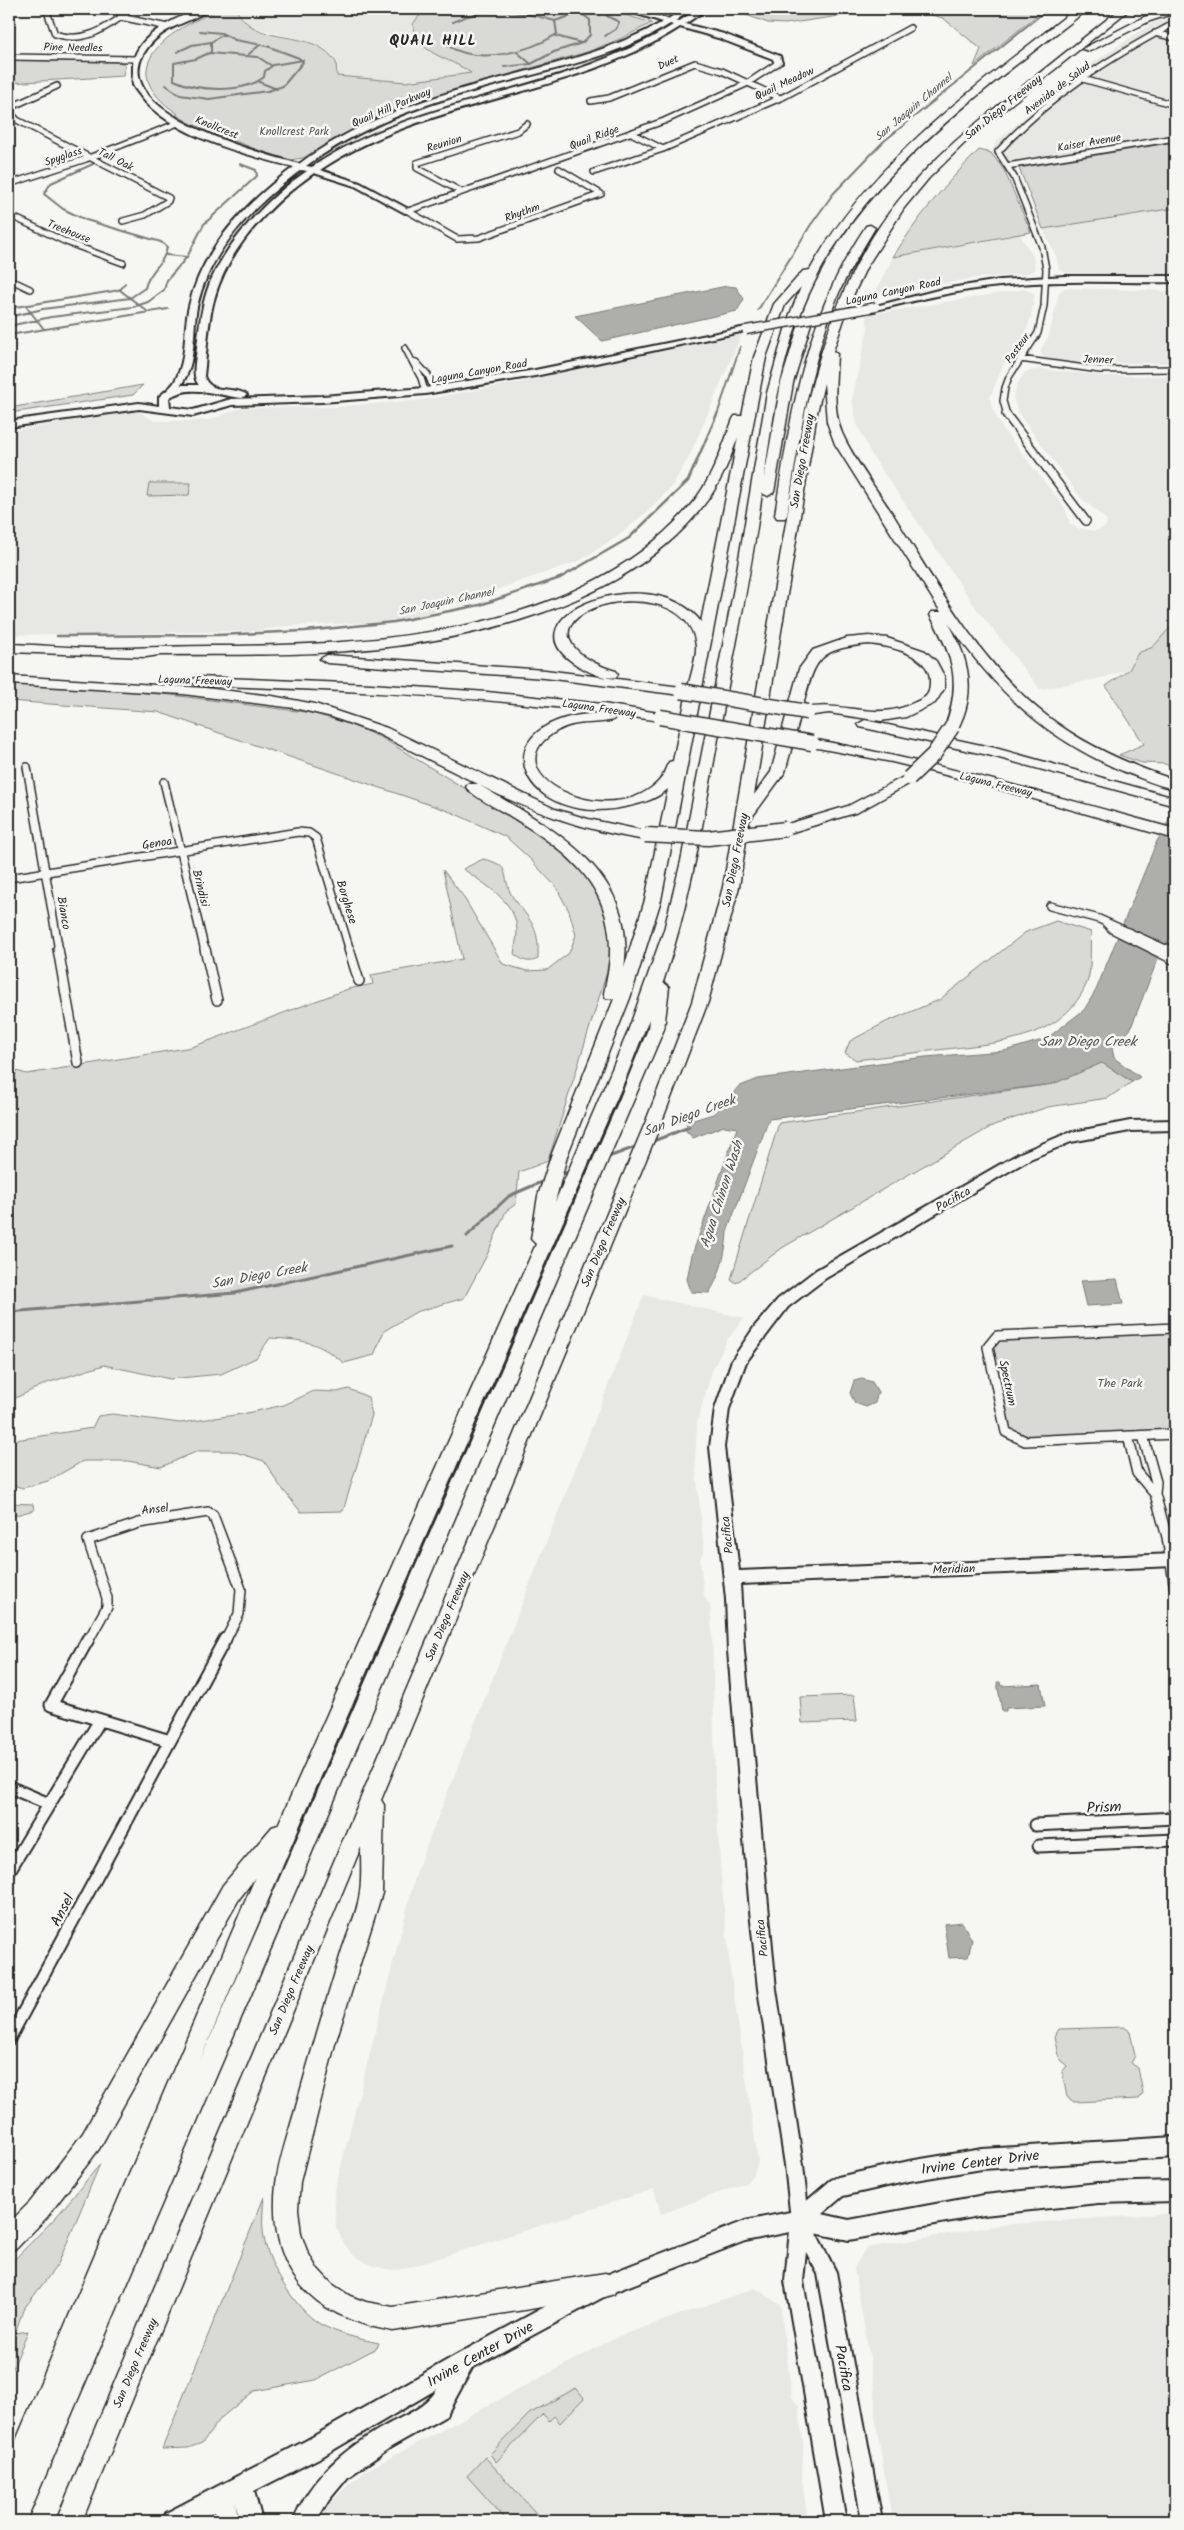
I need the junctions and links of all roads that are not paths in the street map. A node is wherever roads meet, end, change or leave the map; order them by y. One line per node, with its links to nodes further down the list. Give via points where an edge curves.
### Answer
1 (46, 9): 11 (street, via 54,32 63,37 93,36)
2 (133, 9): 11 (street)
3 (205, 9): 16 (main road)
4 (625, 9): 12 (main road)
5 (688, 9): 12 (main road, Quail Hill Parkway)
6 (702, 9): 14 (main road, Quail Hill Parkway)
7 (1081, 9): 47 (highway, San Diego Freeway, via 940,120 912,146 872,187)
8 (1093, 9): 69 (highway, San Diego Freeway, via 942,129 890,181 850,234 820,286 800,333 787,383 762,521)
9 (1124, 9): 15 (highway, San Diego Freeway)
10 (1175, 10): 23 (highway, via 1147,18)
11 (120, 17): 16 (street)
12 (669, 21): 14 (main road); 37 (main road, Quail Hill Parkway, via 586,57 479,86 412,109 349,137)
13 (1175, 23): 18 (street, Avenida de Salud)
14 (681, 24): 22 (main road, via 730,39 777,58); 40 (main road, Quail Hill Parkway, via 638,48 578,73 444,111 390,130)
15 (1104, 26): 23 (highway, San Diego Freeway); 68 (highway, via 1089,28 964,126 897,192 864,236 835,288 805,374)
16 (168, 27): 21 (main road, via 148,43)
17 (910, 28): 27 (street, Quail Meadow)
18 (1155, 33): 19 (street); 24 (street, Avenida de Salud)
19 (1175, 38)
20 (9, 57): 21 (street, Pine Needles)
21 (137, 59): 31 (main road, Knollcrest, via 134,74 140,92 155,108)
22 (778, 62): 25 (street, Quail Ridge)
23 (1058, 63): 54 (highway, San Diego Freeway, via 953,148 913,190 874,243)
24 (1083, 78): 29 (street); 38 (street, Avenida de Salud, via 1000,147 999,157)
25 (748, 83): 27 (street, Duet); 28 (street, Duet, via 704,64 692,63 609,98); 33 (street, Quail Ridge)
26 (57, 86): 30 (street, Tall Oak)
27 (780, 98): 35 (street, Quail Meadow)
28 (591, 101)
29 (1175, 105)
30 (9, 110): 36 (street, Tall Oak, via 17,120)
31 (178, 123): 36 (street, Spyglass); 37 (main road, Knollcrest, via 235,146)
32 (527, 124): 43 (street, Reunion, via 518,131 417,163 417,168)
33 (633, 134): 35 (street); 43 (street, Quail Ridge)
34 (1174, 137): 38 (street, Kaiser Avenue)
35 (663, 149): 41 (street, Quail Meadow)
36 (91, 157): 42 (street, Spyglass); 46 (street, Tall Oak, via 169,198 152,212)
37 (301, 166): 40 (main road, Knollcrest); 61 (main road, Quail Hill Parkway, via 252,207 210,263 193,305 183,378)
38 (1006, 166): 51 (street, Pasteur, via 1045,254)
39 (559, 169): 44 (street, Rhythm, via 601,194 479,238 465,240 457,239)
40 (314, 170): 44 (main road, Knollcrest, via 356,184); 60 (main road, Quail Hill Parkway, via 259,216 218,276 206,312 200,376 201,382)
41 (594, 172)
42 (9, 184)
43 (460, 191): 44 (street, Quail Ridge)
44 (408, 211)
45 (9, 216): 48 (street, Treehouse)
46 (123, 221)
47 (827, 249): 58 (highway, via 780,304); 69 (highway, San Diego Freeway, via 800,301 779,363)
48 (123, 264)
49 (9, 279): 53 (street)
50 (1175, 279): 51 (main road, Laguna Canyon Road, via 1065,278)
51 (1045, 281): 52 (main road, Laguna Canyon Road); 56 (street, Pasteur, via 1040,329 1032,347); 59 (main road, Laguna Canyon Road, bridge, via 992,284 535,373)
52 (1175, 285)
53 (30, 290)
54 (832, 331): 66 (highway, via 830,405); 71 (highway, San Diego Freeway, via 811,413)
55 (405, 348): 59 (street)
56 (1020, 359): 57 (street, Jenner, via 1100,370); 67 (street, Pasteur, via 1002,393 1007,418)
57 (1175, 369)
58 (755, 380): 72 (highway); 74 (highway, via 716,476 689,515 671,534 638,558 573,594 480,626 380,644 314,650)
59 (428, 387): 60 (main road, Laguna Canyon Road, via 299,394 233,394); 62 (main road, Laguna Canyon Road, via 314,400 236,402)
60 (210, 389): 61 (main road, Laguna Canyon Road, via 192,386); 62 (main road, Quail Hill Parkway, via 216,396)
61 (172, 390): 63 (main road, Quail Hill Parkway, via 163,401); 64 (main road, via 148,398)
62 (212, 406): 63 (main road, Laguna Canyon Road, via 193,413)
63 (167, 410): 65 (main road, via 130,407)
64 (9, 417)
65 (9, 424)
66 (836, 433): 81 (highway, bridge, via 954,645 961,666 961,704 952,727 934,754 909,778 853,809 786,829 708,838 645,835 552,813); 84 (highway, via 950,616 1013,694 1044,721 1088,749)
67 (1086, 521)
68 (780, 524)
69 (749, 534): 94 (highway, San Diego Freeway, via 685,875)
70 (769, 589): 71 (highway, via 763,627)
71 (774, 637): 86 (highway, San Diego Freeway)
72 (703, 646): 77 (highway, via 697,626 689,616 675,607 650,599 630,597 602,601 579,610 566,622 563,641 568,652 578,661 609,674 652,679); 78 (highway)
73 (9, 648): 74 (highway)
74 (134, 652): 77 (highway, via 395,662 545,674)
75 (9, 674): 80 (highway, Laguna Freeway, via 377,687 553,702)
76 (9, 680): 81 (highway, via 265,699 338,714)
77 (666, 689): 79 (highway, bridge)
78 (690, 710): 80 (highway, via 683,724 672,776 656,791 637,800 610,805 575,802 550,791 531,770 531,753 536,742 552,729 568,722 590,717); 99 (highway, via 652,900 622,998)
79 (814, 712): 85 (highway, via 981,749); 86 (highway, via 829,709 881,717 901,714 930,700 937,689 937,676 931,664 920,654 887,642 847,642 818,653 806,669 778,772)
80 (659, 720): 87 (highway, Laguna Freeway, bridge, via 719,731 732,728 892,758)
81 (388, 734): 99 (highway, via 549,834 578,856 600,883 615,916 620,950)
82 (27, 767): 90 (street, Bianco)
83 (164, 782): 89 (street, Brindisi)
84 (1175, 785)
85 (1175, 802)
86 (742, 820): 114 (highway, San Diego Freeway, via 731,887 710,970 683,1050)
87 (1168, 832)
88 (308, 833): 89 (street, Genoa); 97 (street, Borghese, via 316,838)
89 (181, 851): 90 (street, Genoa); 98 (street, Brindisi)
90 (46, 872): 91 (street, Genoa); 100 (street, Bianco)
91 (9, 878)
92 (1050, 906): 93 (street, via 1084,913)
93 (1114, 926): 95 (street); 96 (street)
94 (665, 952): 102 (highway, San Diego Freeway, via 637,1032); 132 (highway, via 656,1030)
95 (1175, 953)
96 (1175, 960)
97 (359, 982)
98 (216, 1000)
99 (597, 1060): 102 (highway, via 559,1156 547,1196)
100 (78, 1063)
101 (1175, 1124): 109 (main road, Pacifica, via 1085,1133 1025,1156 821,1274 783,1303 739,1360 722,1409 717,1447)
102 (537, 1262): 117 (highway, San Diego Freeway)
103 (1175, 1328): 105 (street, Spectrum, via 997,1336 988,1347 1006,1432 1025,1441)
104 (1175, 1434): 106 (street, Spectrum)
105 (1128, 1436): 106 (street, Spectrum); 107 (street, via 1137,1473)
106 (1143, 1436): 107 (street, via 1156,1482)
107 (1155, 1494): 108 (street)
108 (1173, 1560): 109 (main road, Meridian); 110 (street)
109 (732, 1578): 125 (main road, Pacifica, via 758,1910)
110 (1175, 1589)
111 (100, 1720): 112 (street, Ansel); 112 (street, Ansel, via 51,1705 107,1607 88,1540 145,1521 208,1512 213,1515 241,1589 242,1604); 115 (street)
112 (170, 1741): 122 (street, Ansel)
113 (9, 1788): 115 (street)
114 (373, 1794): 127 (highway, via 371,1893 324,2044 285,2200 288,2232 299,2262 307,2277 332,2300 360,2314 393,2319); 133 (highway, San Diego Freeway)
115 (49, 1804): 121 (street)
116 (1175, 1818): 118 (street, Prism)
117 (291, 1820): 126 (highway, via 231,1892 91,2141 39,2209); 129 (highway, San Diego Freeway)
118 (1035, 1825)
119 (1175, 1840): 120 (street)
120 (1039, 1846)
121 (9, 1871)
122 (9, 2039)
123 (1175, 2147): 125 (main road, Irvine Center Drive, via 982,2159 909,2171 838,2187)
124 (1175, 2191): 125 (main road, Irvine Center Drive, via 1098,2194 984,2205 849,2230)
125 (800, 2220): 127 (main road, Irvine Center Drive, via 745,2231); 138 (main road, Pacifica, via 794,2281); 139 (main road, Pacifica, via 827,2272)
126 (9, 2240)
127 (605, 2285): 128 (main road, Irvine Center Drive)
128 (465, 2361): 130 (main road, Irvine Center Drive); 137 (main road, via 438,2408 382,2439 340,2469 329,2480)
129 (9, 2486)
130 (242, 2487): 131 (main road, Irvine Center Drive); 136 (main road)
131 (222, 2498): 134 (main road, Irvine Center Drive); 135 (main road)
132 (13, 2521)
133 (69, 2521)
134 (174, 2521)
135 (228, 2521)
136 (251, 2521)
137 (304, 2521)
138 (836, 2521)
139 (872, 2521)

